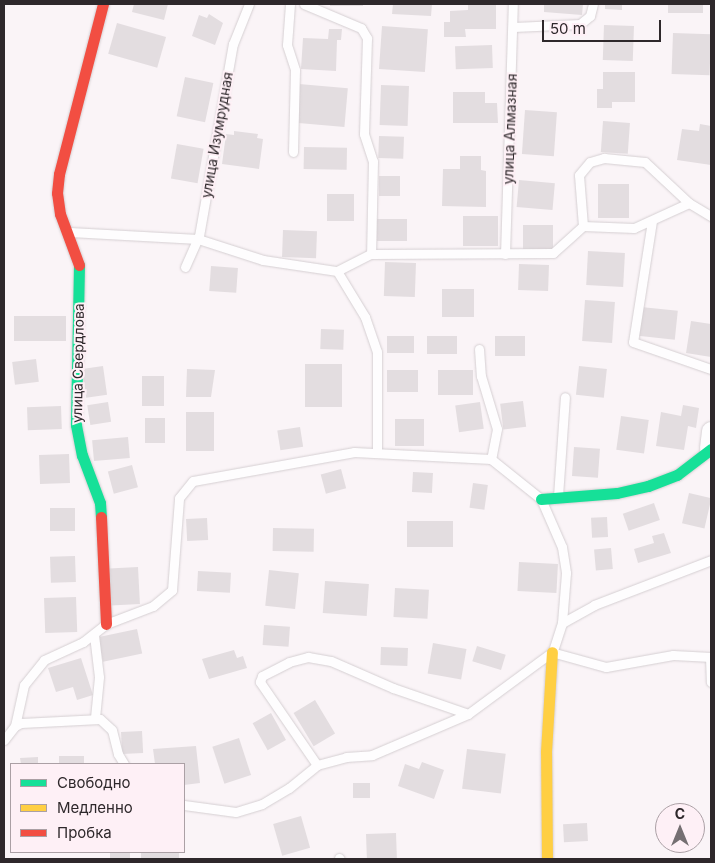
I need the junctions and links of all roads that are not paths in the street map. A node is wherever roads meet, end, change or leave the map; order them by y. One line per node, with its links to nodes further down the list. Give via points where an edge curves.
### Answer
1 (103, 4): 13 (street, улица Свердлова, via 59,174 57,193)
2 (249, 4): 14 (lane, улица Изумрудная, via 233,44)
3 (290, 4): 8 (lane, via 287,45 295,70)
4 (304, 4): 15 (lane, via 361,28 367,38 364,134 373,161)
5 (512, 4): 7 (lane, улица Алмазная)
6 (593, 4): 7 (lane, via 590,16 580,24)
7 (514, 27): 16 (lane, улица Алмазная)
8 (293, 152)
9 (689, 204): 10 (lane); 11 (lane); 12 (lane, via 645,162 623,158 597,160 586,165 579,175)
10 (711, 216)
11 (652, 222): 12 (lane, via 622,229); 20 (lane, via 633,342)
12 (583, 226): 16 (lane, via 555,253)
13 (66, 231): 14 (lane); 29 (street, улица Свердлова, via 80,268 76,425 82,455 100,503)
14 (198, 239): 17 (lane, улица Изумрудная); 18 (lane, via 263,260)
15 (370, 254): 16 (lane); 18 (lane)
16 (505, 254)
17 (185, 266)
18 (337, 271): 23 (lane, via 365,317 377,352)
19 (478, 349): 24 (lane, via 480,376 496,429)
20 (711, 369)
21 (565, 397): 25 (lane)
22 (710, 443): 25 (street, via 694,464 663,481 617,492)
23 (377, 453): 24 (lane); 29 (lane, via 354,452 193,481 179,498 172,590 153,606)
24 (491, 459): 26 (lane)
25 (558, 496): 26 (street)
26 (541, 499): 28 (lane, via 564,556 566,581)
27 (711, 560): 28 (lane, via 594,605)
28 (562, 623): 31 (lane)
29 (106, 624): 30 (lane)
30 (94, 635): 35 (lane, via 99,677); 36 (lane, via 44,660 35,669 22,690)
31 (552, 652): 32 (lane, via 606,667 673,655); 34 (lane); 41 (street, via 546,752)
32 (710, 657): 33 (lane)
33 (711, 682)
34 (468, 714): 39 (lane, via 372,755 346,757); 39 (lane, via 393,688 331,661 308,657 289,662 262,676 260,682)
35 (95, 718): 36 (lane); 38 (lane, via 110,726)
36 (15, 726): 37 (lane)
37 (4, 740)
38 (124, 763)
39 (317, 765): 40 (lane, via 280,794 243,811)
40 (185, 805)
41 (547, 859)

